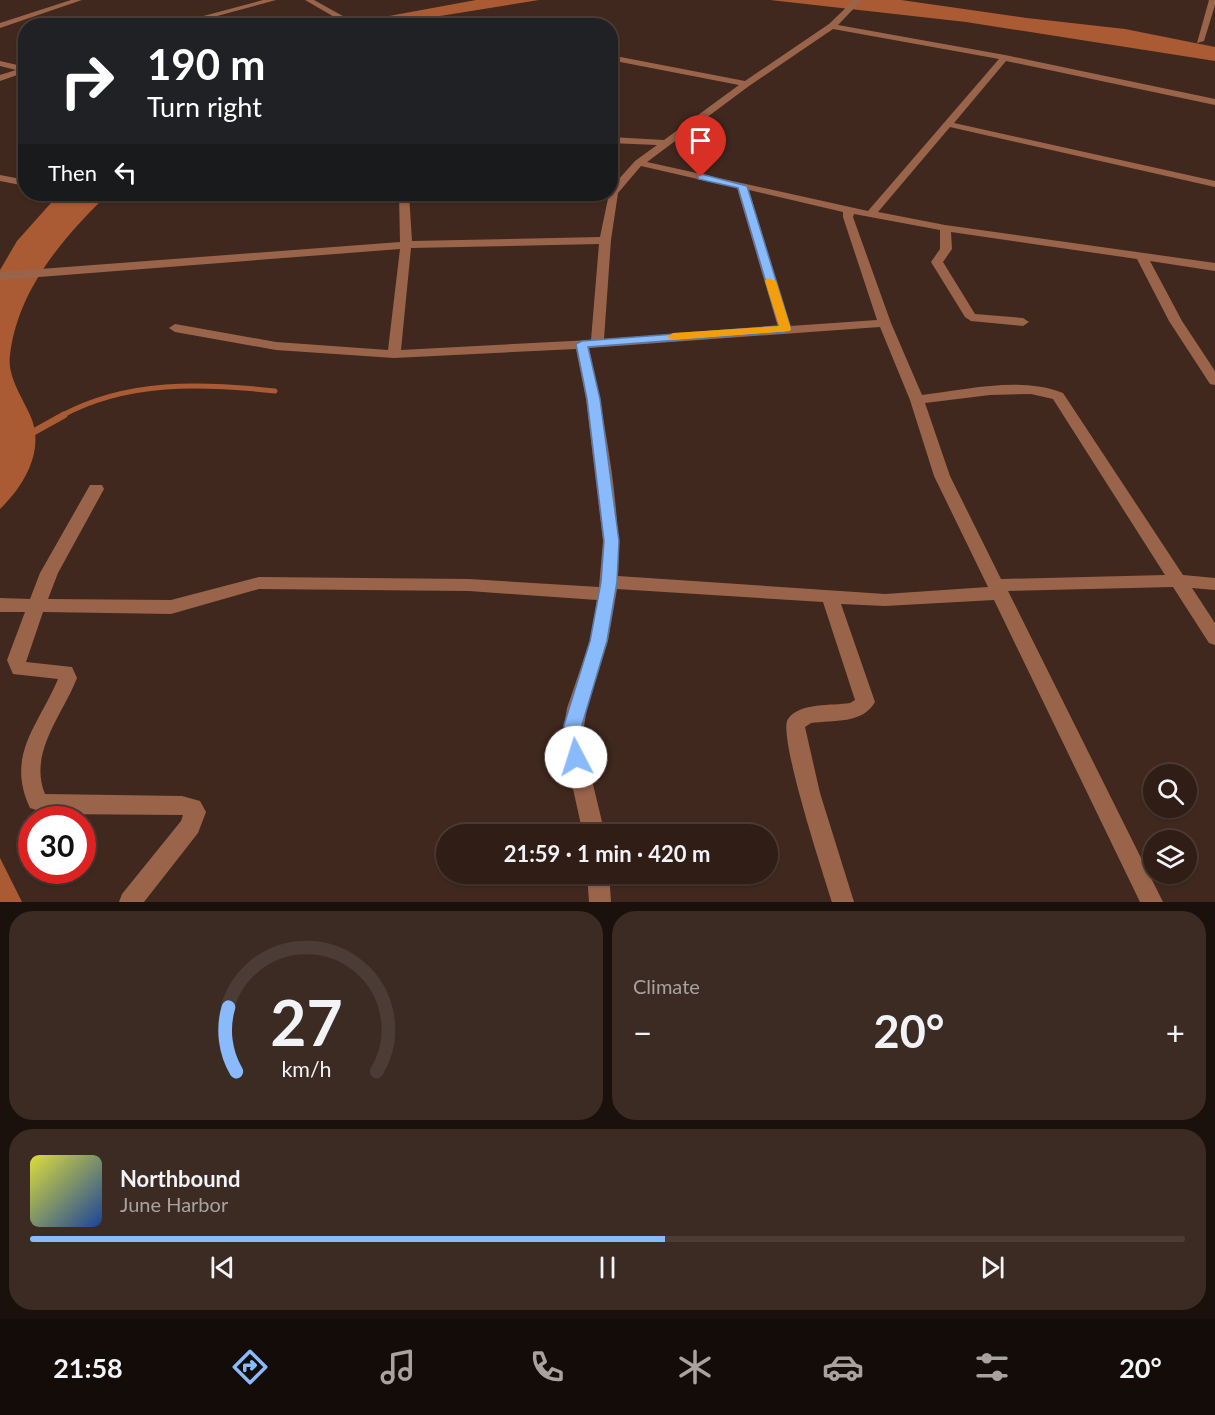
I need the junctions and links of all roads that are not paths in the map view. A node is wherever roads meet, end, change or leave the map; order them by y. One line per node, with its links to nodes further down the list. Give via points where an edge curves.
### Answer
1 (78, 0): 7 (street)
2 (272, 0): 8 (street)
3 (309, 0): 9 (street)
4 (858, 0): 11 (street)
5 (1213, 0): 12 (street)
6 (18, 18): 10 (street)
7 (19, 18)
8 (201, 18)
9 (342, 18)
10 (3, 23)
11 (832, 26): 13 (street); 21 (street)
12 (1200, 41)
13 (1005, 57): 22 (street); 23 (street)
14 (618, 58): 15 (street)
15 (626, 60): 17 (street); 21 (street)
16 (0, 63): 18 (street)
17 (618, 65)
18 (18, 67)
19 (18, 72): 20 (street)
20 (0, 78)
21 (746, 84): 25 (street)
22 (1215, 102)
23 (948, 124): 29 (street); 35 (street)
24 (618, 140): 25 (street)
25 (666, 143): 26 (street)
26 (639, 163): 30 (street); 31 (street)
27 (0, 178): 28 (street)
28 (18, 181)
29 (1215, 184)
30 (742, 186): 34 (street); 45 (street)
31 (618, 187)
32 (404, 201): 38 (street)
33 (612, 201): 37 (street)
34 (849, 210): 35 (street); 43 (street, via 848,217)
35 (871, 214): 36 (street)
36 (945, 228): 39 (street); 42 (street, via 946,249 937,262 967,314 976,319)
37 (605, 240): 38 (street); 46 (street)
38 (406, 245): 41 (street); 47 (street)
39 (1142, 257): 40 (street); 48 (street, via 1160,297)
40 (1215, 267)
41 (0, 276)
42 (1023, 322)
43 (885, 323): 45 (street); 49 (street)
44 (176, 328): 47 (street, via 276,346)
45 (785, 329): 46 (street)
46 (589, 343): 47 (street); 53 (street, via 611,541)
47 (394, 354)
48 (1215, 381)
49 (917, 400): 51 (street, via 1028,389 1053,392); 54 (street, via 942,476)
50 (96, 489): 56 (street, via 49,573)
51 (1176, 581): 52 (street); 54 (street); 58 (street)
52 (1215, 584)
53 (608, 588): 55 (street); 56 (street, via 259,584 171,607); 59 (street, via 599,641 577,708 572,739)
54 (998, 589): 55 (street, via 885,600); 64 (street)
55 (830, 596): 63 (street, via 864,702 857,709 804,717 796,723 795,730)
56 (38, 603): 57 (street); 61 (street, via 20,646 17,665 26,670 65,672 68,678 30,756 37,801 49,805 182,805 195,812 190,826)
57 (0, 604)
58 (1215, 638)
59 (592, 824)
60 (599, 884): 62 (street)
61 (130, 902)
62 (600, 902)
63 (843, 902)
64 (1152, 902)

